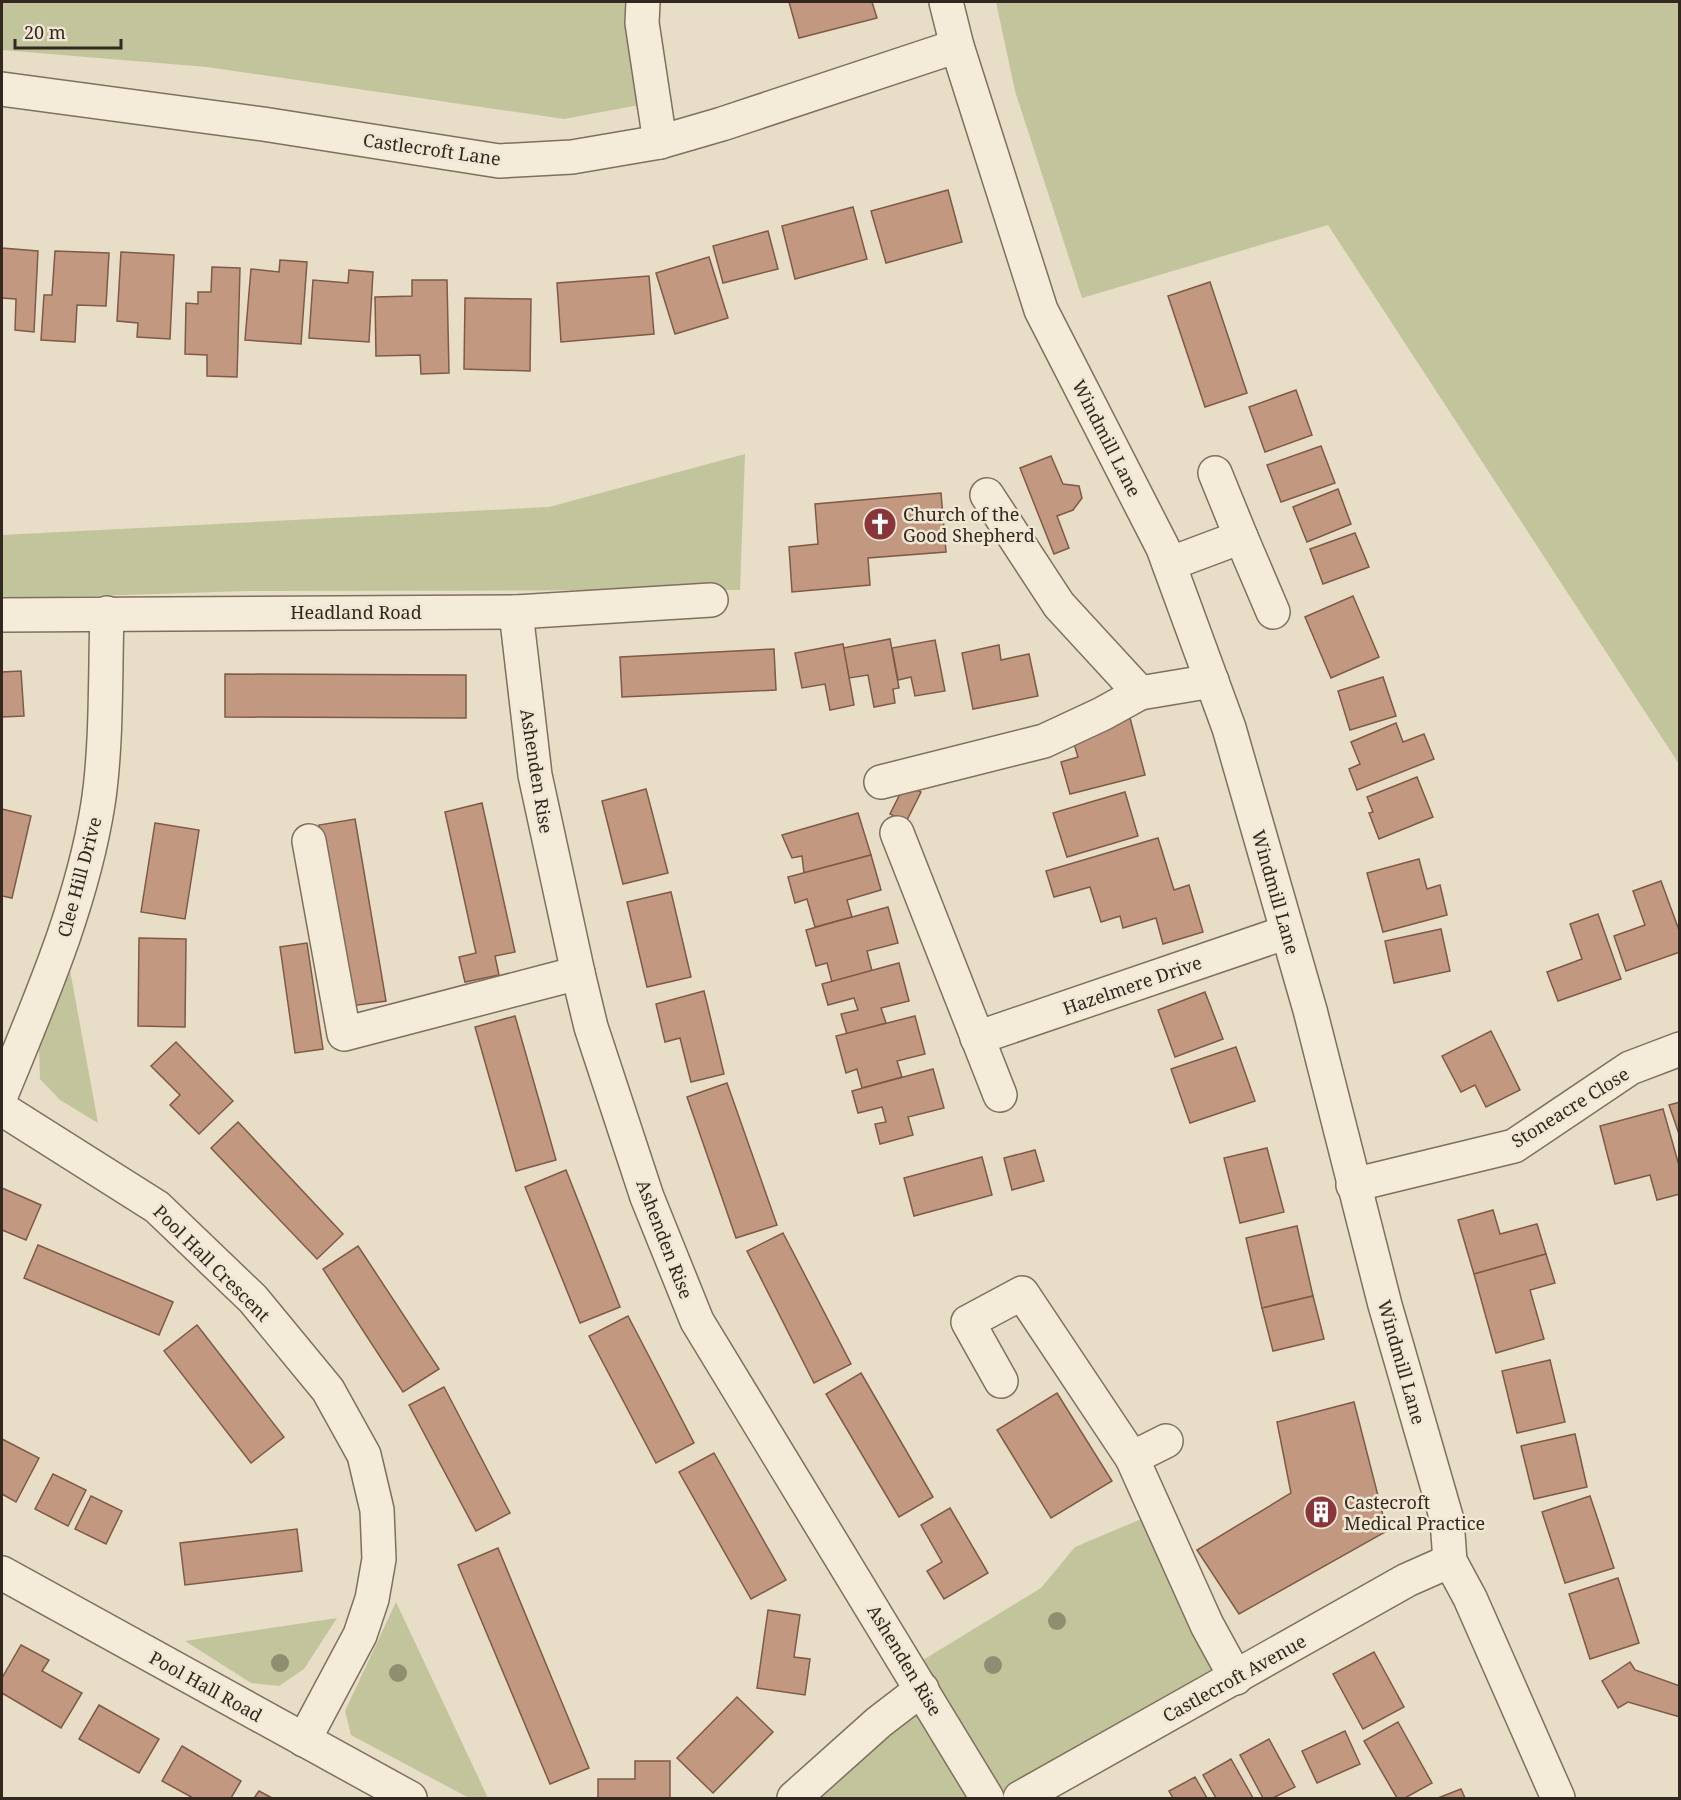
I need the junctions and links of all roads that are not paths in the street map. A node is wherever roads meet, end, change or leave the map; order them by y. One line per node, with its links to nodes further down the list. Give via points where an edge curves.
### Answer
1 (643, 2): 5 (street, via 642,23)
2 (946, 2): 3 (street, Windmill Lane)
3 (957, 46): 5 (street, Castlecroft Lane); 9 (street, Windmill Lane, via 1041,310)
4 (2, 89): 5 (street, Castlecroft Lane, via 499,161 572,157)
5 (660, 142)
6 (1215, 473): 8 (street)
7 (987, 495): 16 (street, via 1059,605)
8 (1241, 537): 9 (street); 12 (street)
9 (1169, 564): 15 (street, Windmill Lane)
10 (711, 600): 11 (street, Headland Road)
11 (516, 612): 13 (street, Headland Road); 21 (street, Ashenden Rise, via 535,776)
12 (1273, 612)
13 (107, 613): 14 (street, Headland Road); 24 (street, Clee Hill Drive, via 98,803 86,865 55,965)
14 (2, 615)
15 (1212, 681): 16 (street); 20 (street, Windmill Lane)
16 (1140, 693): 17 (street, via 1044,741)
17 (881, 783)
18 (897, 833): 22 (street)
19 (309, 841): 21 (street, via 344,1034)
20 (1287, 932): 22 (street, Hazelmere Drive); 27 (street, Windmill Lane)
21 (578, 973): 34 (street, Ashenden Rise, via 591,1027 647,1197 697,1321)
22 (977, 1038): 25 (street)
23 (1680, 1049): 27 (street, Stoneacre Close, via 1630,1068 1514,1146)
24 (2, 1093)
25 (1000, 1095)
26 (2, 1109): 35 (street, Pool Hall Crescent, via 158,1207 253,1299 328,1390 363,1455 377,1520 379,1559 372,1599 356,1645)
27 (1353, 1185): 31 (street, Windmill Lane, via 1447,1520)
28 (1000, 1381): 30 (street, via 968,1322 1022,1293)
29 (1166, 1441): 30 (street)
30 (1132, 1458): 33 (street, via 1207,1625)
31 (1450, 1561): 33 (street, Castlecroft Avenue, via 1407,1580); 40 (street, Windmill Lane)
32 (2, 1573): 35 (street, Pool Hall Road)
33 (1236, 1678): 39 (street, Castlecroft Avenue)
34 (922, 1689): 37 (street); 38 (street, Ashenden Rise)
35 (304, 1740): 36 (street, Pool Hall Road)
36 (410, 1798)
37 (794, 1798)
38 (987, 1798)
39 (1020, 1798)
40 (1558, 1798)

